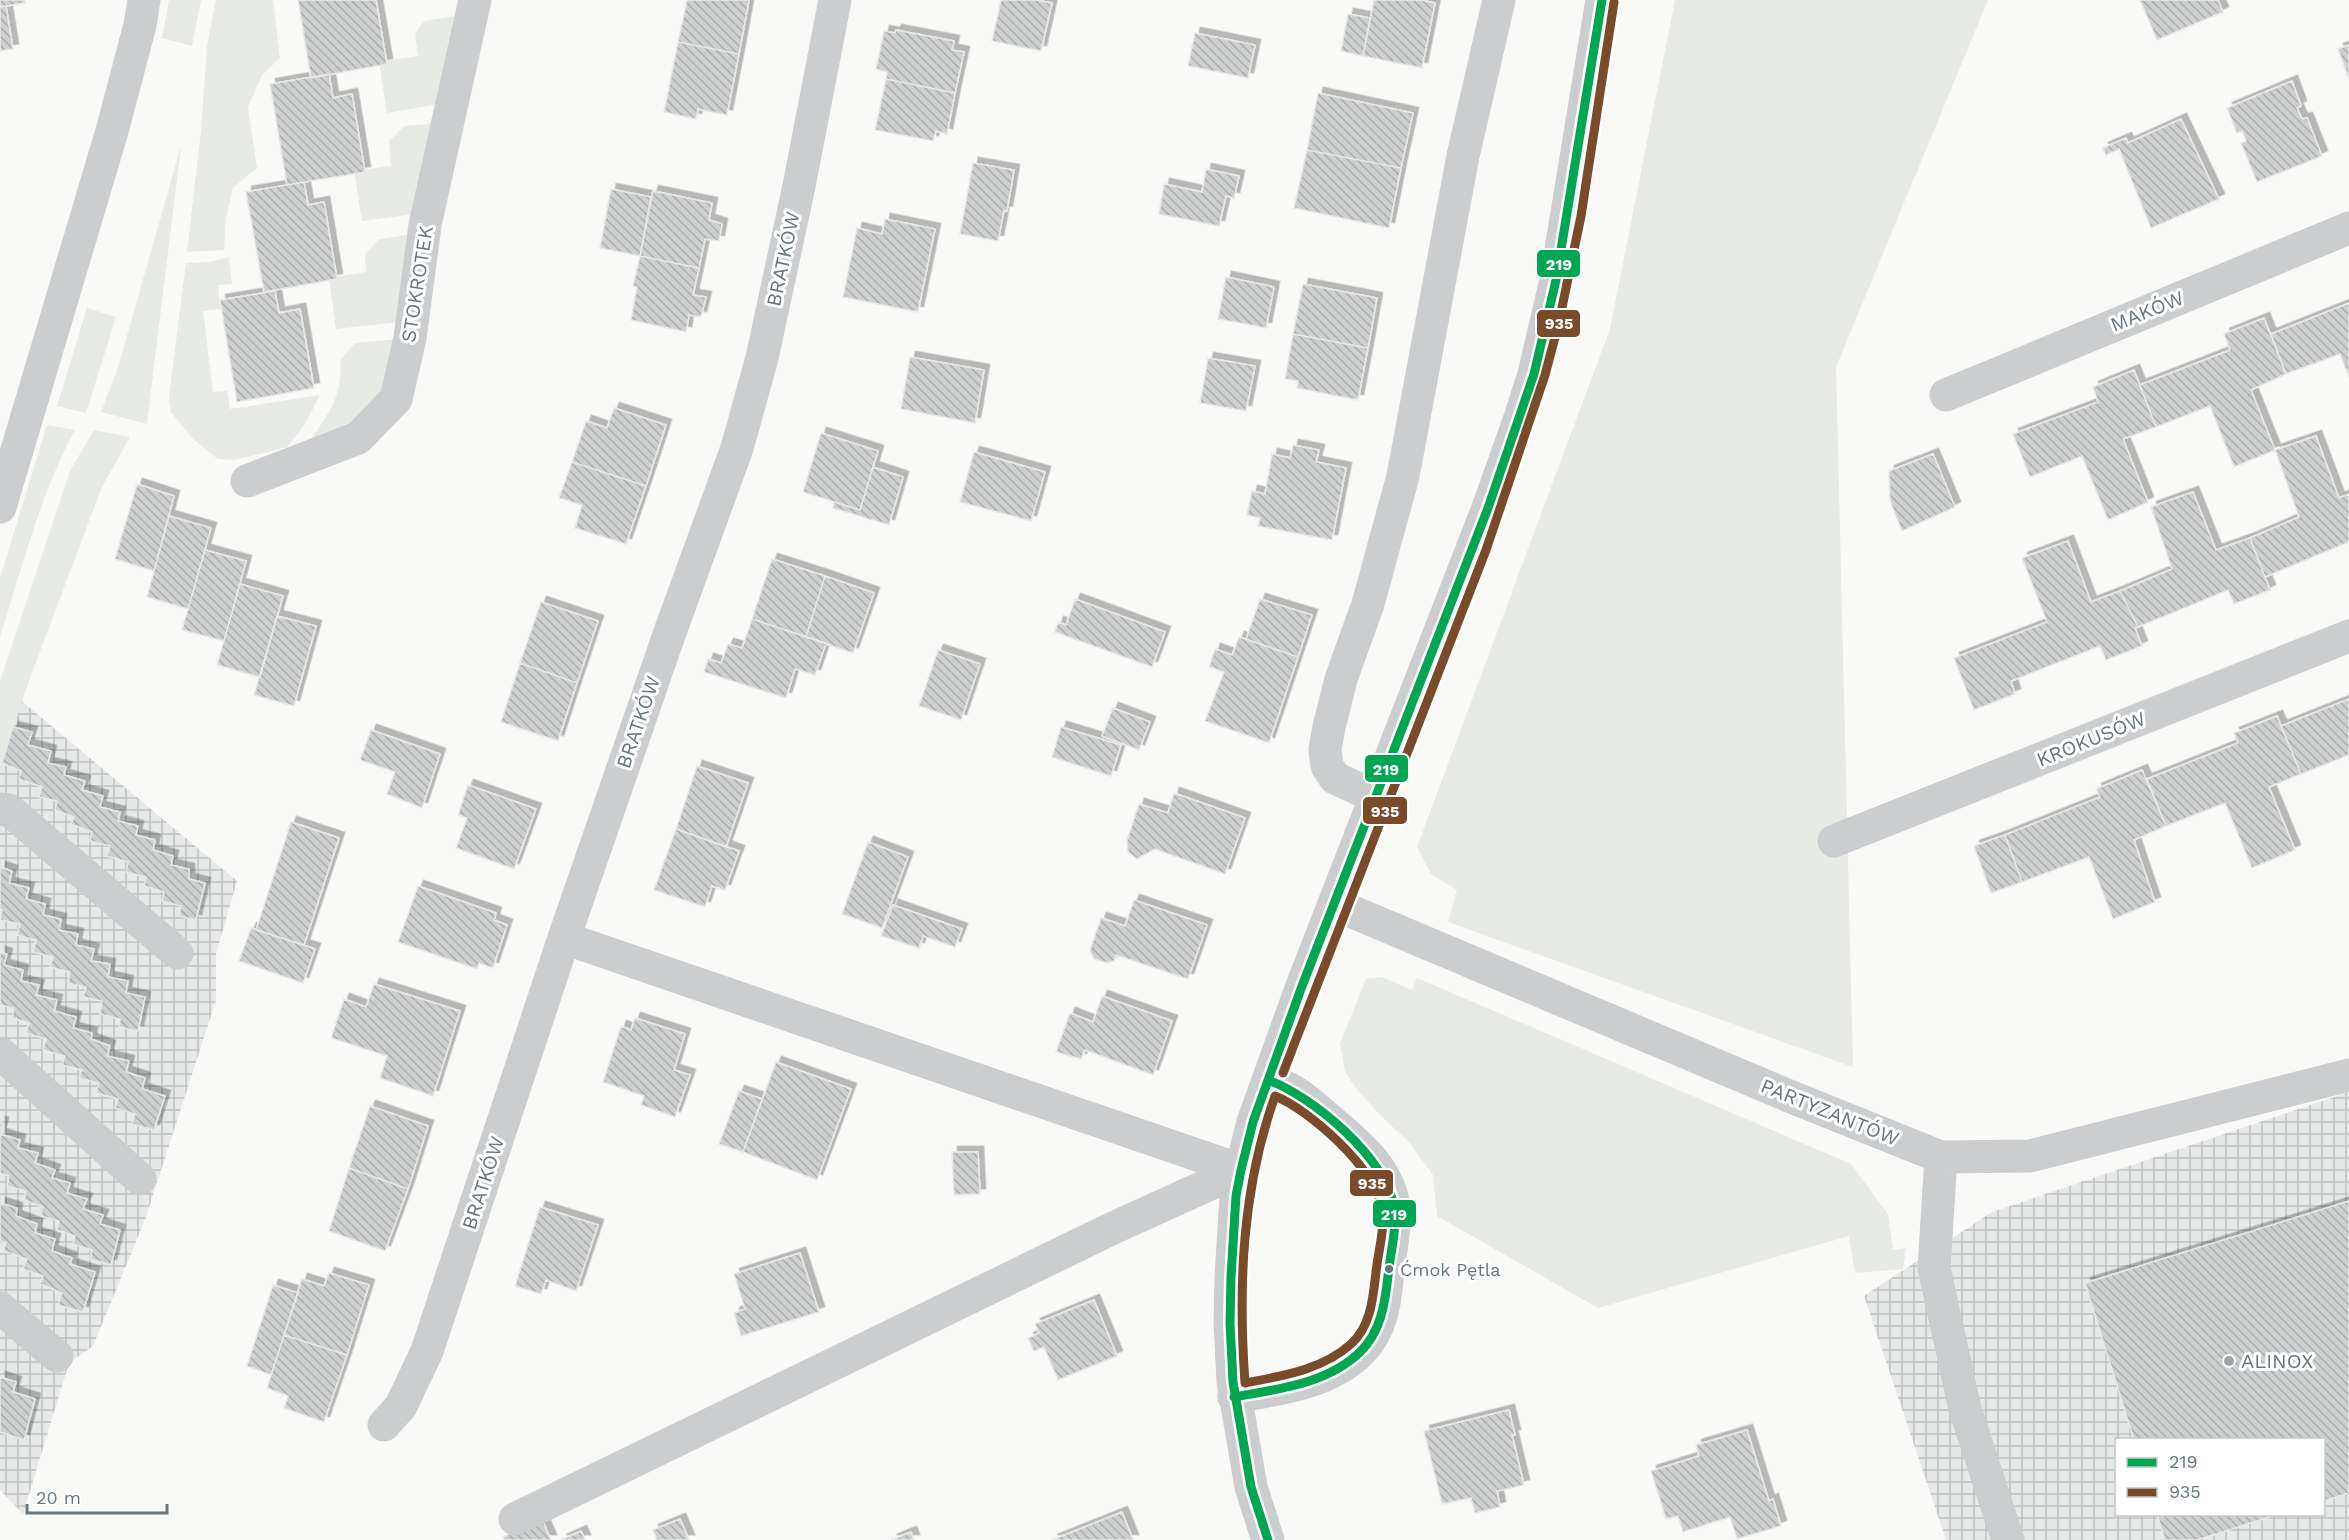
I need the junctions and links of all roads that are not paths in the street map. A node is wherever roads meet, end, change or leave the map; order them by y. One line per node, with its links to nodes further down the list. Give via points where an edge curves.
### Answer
1 (144, 0): 9 (street, via 112,131)
2 (475, 0): 8 (street, STOKROTEK, via 425,225 410,338 396,399 358,438)
3 (835, 0): 15 (street, BRATKÓW, via 765,347 737,447)
4 (1498, 0): 11 (street, via 1463,156 1403,476 1329,727 1327,766 1335,778)
5 (1602, 0): 11 (street, via 1564,235 1534,374 1488,508)
6 (2349, 228): 7 (street, MAKÓW)
7 (1946, 395)
8 (247, 481)
9 (0, 507)
10 (2349, 636): 13 (street, KROKUSÓW)
11 (1376, 797): 14 (street)
12 (0, 809): 16 (street, via 9,810)
13 (1834, 841)
14 (1334, 904): 19 (street); 20 (street, PARTYZANTÓW)
15 (564, 938): 21 (street); 26 (street, BRATKÓW, via 427,1351 401,1406)
16 (177, 953)
17 (0, 1053): 22 (street)
18 (2349, 1075): 20 (street, PARTYZANTÓW, via 2030,1156)
19 (1268, 1080): 21 (street); 25 (street, via 1306,1099 1355,1142 1376,1164 1389,1187 1394,1209 1384,1309 1374,1335 1360,1352 1334,1371 1299,1384)
20 (1941, 1157): 29 (street, via 1934,1268 1965,1409)
21 (1240, 1170): 25 (street, via 1231,1277); 27 (street)
22 (140, 1179)
23 (0, 1308): 24 (street)
24 (57, 1356)
25 (1234, 1397): 28 (street, via 1251,1487)
26 (384, 1425)
27 (515, 1519)
28 (1268, 1540)
29 (2008, 1540)

